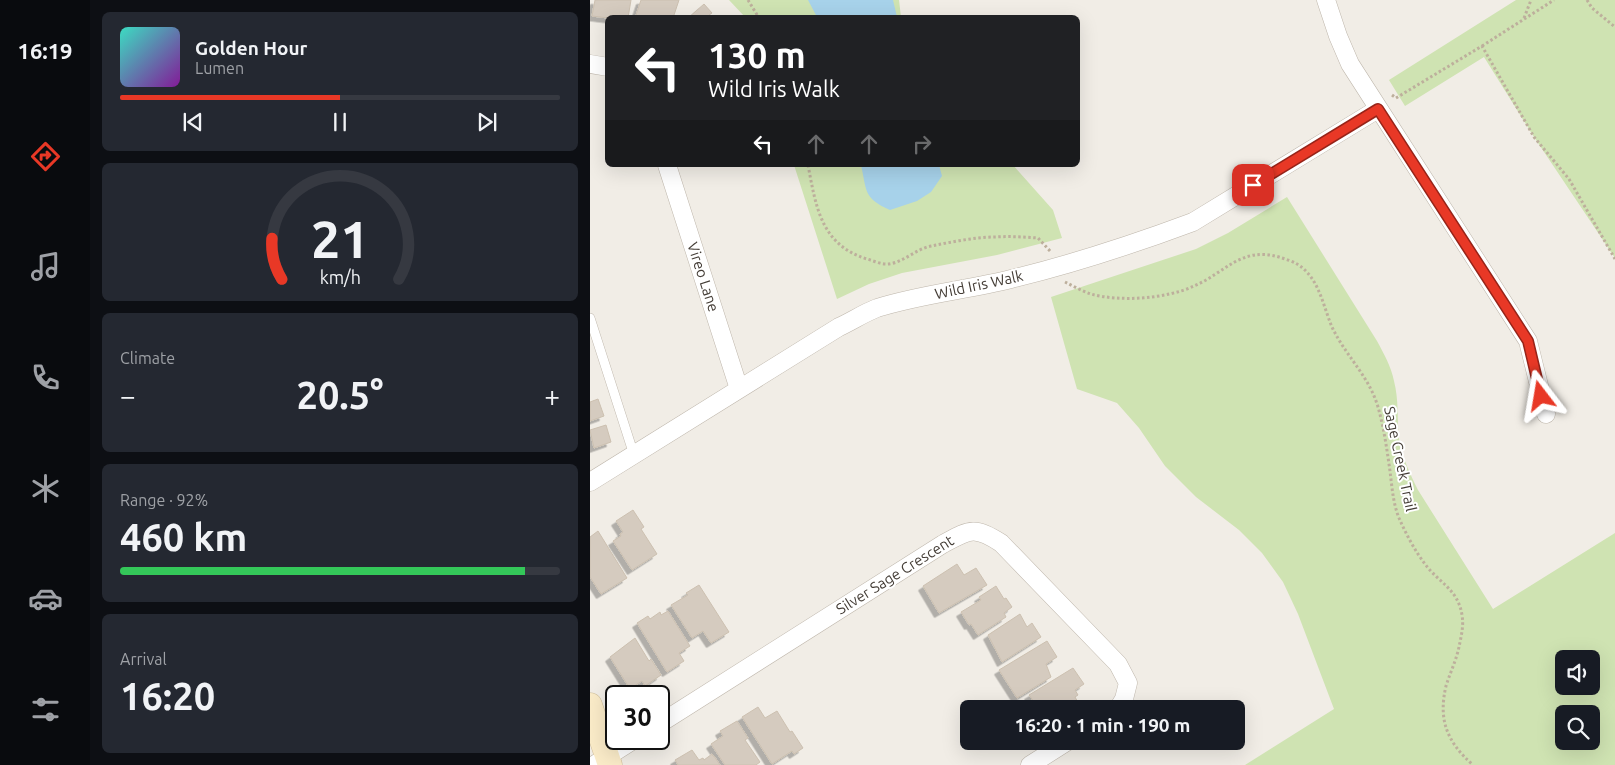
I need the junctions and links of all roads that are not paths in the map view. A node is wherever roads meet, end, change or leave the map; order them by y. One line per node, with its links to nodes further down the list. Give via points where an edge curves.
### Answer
1 (1326, 0): 4 (street, via 1350,64)
2 (590, 64): 3 (street)
3 (605, 66)
4 (1374, 103): 7 (street, Wild Iris Walk, via 1193,222 1057,267 875,309 839,327); 8 (street, via 1528,341)
5 (668, 167): 7 (street, Vireo Lane)
6 (590, 318): 9 (lane)
7 (739, 388): 9 (street, Wild Iris Walk)
8 (1546, 414)
9 (634, 455): 10 (street, Wild Iris Walk)
10 (590, 482)
11 (1123, 700): 13 (street, Silver Sage Crescent, via 1128,683 1118,664 1001,543 978,530 943,544)
12 (590, 705): 16 (street)
13 (670, 717)
14 (620, 750): 16 (street)
15 (1054, 750): 17 (street)
16 (604, 762)
17 (1030, 765)

